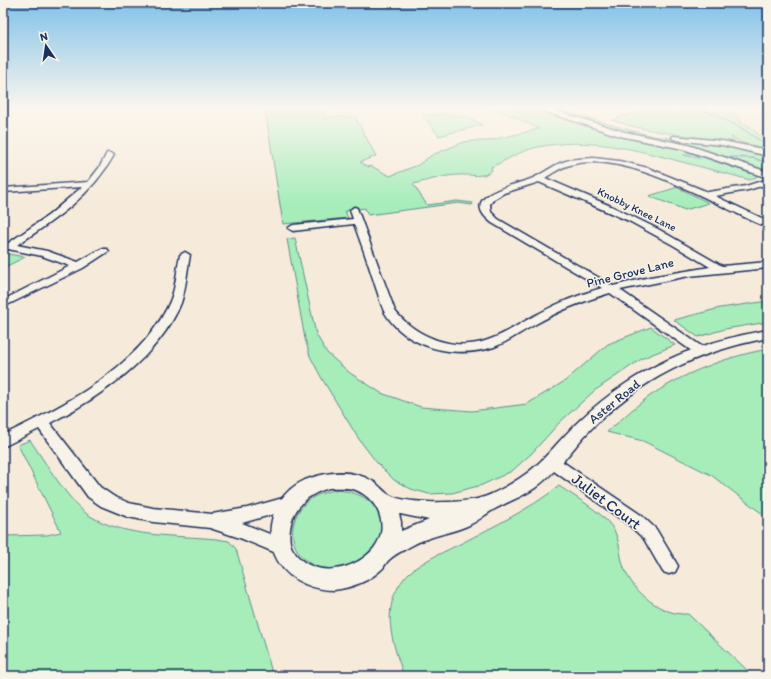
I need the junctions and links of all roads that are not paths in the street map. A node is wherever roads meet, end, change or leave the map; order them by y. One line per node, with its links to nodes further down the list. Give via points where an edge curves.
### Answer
1 (655, 141): 5 (street, via 685,147)
2 (702, 141): 3 (street)
3 (768, 153)
4 (110, 155): 8 (street, via 104,168)
5 (768, 175)
6 (541, 179): 10 (street, via 567,163 597,161 649,171); 20 (street, Knobby Knee Lane, via 646,226 686,247); 21 (street, via 498,193 487,202 487,212 495,222)
7 (768, 181): 10 (street, via 748,188)
8 (91, 184): 9 (street); 15 (street)
9 (3, 190)
10 (707, 195): 13 (street)
11 (354, 210): 12 (street, Pine Grove Lane)
12 (359, 224): 14 (street); 21 (street, Pine Grove Lane, via 390,312 406,331 438,345 464,348 489,344 563,306)
13 (768, 224)
14 (294, 231)
15 (6, 246): 19 (street, via 49,255)
16 (104, 250): 19 (street)
17 (185, 255): 25 (street, via 181,288 173,310 149,342 100,387)
18 (768, 265): 20 (street, Pine Grove Lane)
19 (79, 266): 22 (street)
20 (719, 269): 21 (street, Pine Grove Lane, via 666,276)
21 (610, 289): 24 (street)
22 (3, 304)
23 (768, 334): 24 (street, Aster Road)
24 (700, 351): 27 (street, Aster Road, via 673,362 628,388 580,430)
25 (42, 422): 26 (street); 31 (street, via 94,492 107,501 128,510 153,515)
26 (3, 441)
27 (552, 462): 30 (street, Aster Road, via 530,481 503,498); 34 (street, Juliet Court, via 635,520 650,534)
28 (383, 501): 29 (street, via 373,490 360,483 329,480 314,484); 30 (street, Aster Road, via 430,512); 33 (street, via 392,525)
29 (290, 503): 31 (street, via 247,515); 32 (street, via 282,517 279,532)
30 (483, 506): 33 (street, Aster Road, via 468,517 414,534)
31 (210, 521): 32 (street)
32 (281, 547): 33 (street, via 289,562 299,571 313,578 329,580 345,579 361,573)
33 (384, 551)
34 (669, 566)

